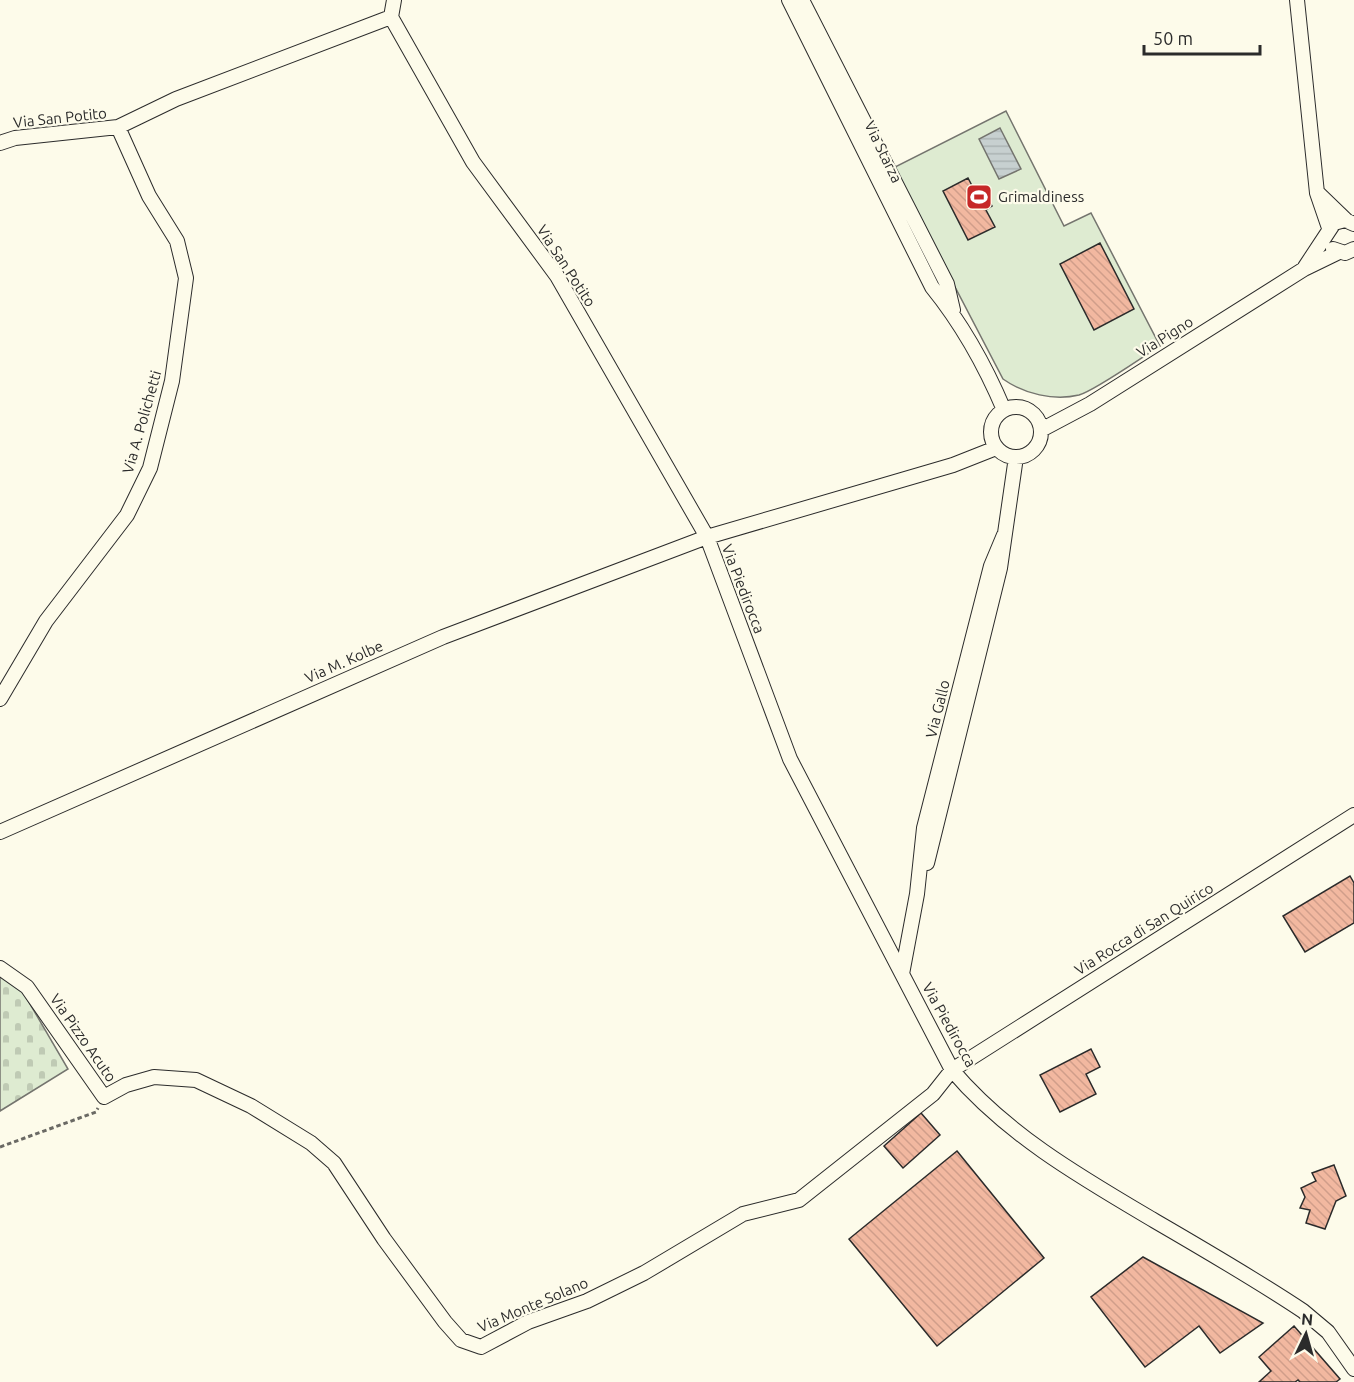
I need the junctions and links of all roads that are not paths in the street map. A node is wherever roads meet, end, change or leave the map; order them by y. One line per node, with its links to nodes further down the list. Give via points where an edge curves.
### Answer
1 (394, 0): 5 (street)
2 (789, 0): 13 (street, Via Starza, via 932,287)
3 (802, 0): 13 (street, Via Starza, via 947,284)
4 (1297, 0): 8 (street)
5 (391, 18): 6 (street, Via San Potito, via 176,99); 18 (street, Via San Potito, via 473,162 557,276)
6 (118, 128): 7 (street, Via San Potito); 19 (street, Via A. Polichetti, via 149,196 177,241 186,278 172,381 150,468 127,515 46,621)
7 (0, 142)
8 (1317, 193): 9 (street); 10 (street)
9 (1352, 223): 10 (street, via 1339,221)
10 (1328, 231): 11 (street, via 1331,247); 12 (street, Via Pigno)
11 (1348, 253): 12 (street, Via Pigno)
12 (1304, 269): 15 (street, Via Pigno, via 1090,404)
13 (954, 315): 14 (street, Via Starza)
14 (1004, 410): 15 (street, via 1023,408 1033,414); 16 (street, via 992,423 990,436)
15 (1041, 430): 17 (street, via 1037,446)
16 (996, 448): 17 (street, via 1002,454); 18 (street, via 953,465)
17 (1016, 457): 23 (street, Via Gallo, via 1000,568 936,833 917,894)
18 (707, 537): 21 (street, Via M. Kolbe, via 443,637); 23 (street, Via Piedirocca, via 790,759)
19 (0, 699)
20 (1354, 815): 24 (street, Via Rocca di San Quirico)
21 (0, 832)
22 (0, 968): 25 (street, Via Pizzo Acuto, via 27,987)
23 (902, 974): 24 (street, Via Piedirocca)
24 (952, 1070): 25 (street, Via Monte Solano, via 933,1094 799,1200 743,1214 606,1292 528,1322 481,1347 461,1340 445,1322 334,1163 311,1143 251,1106 196,1080 154,1077); 26 (street, Via Piedirocca, via 975,1098 1044,1152 1303,1311 1328,1332)
25 (104, 1097)
26 (1354, 1369)

